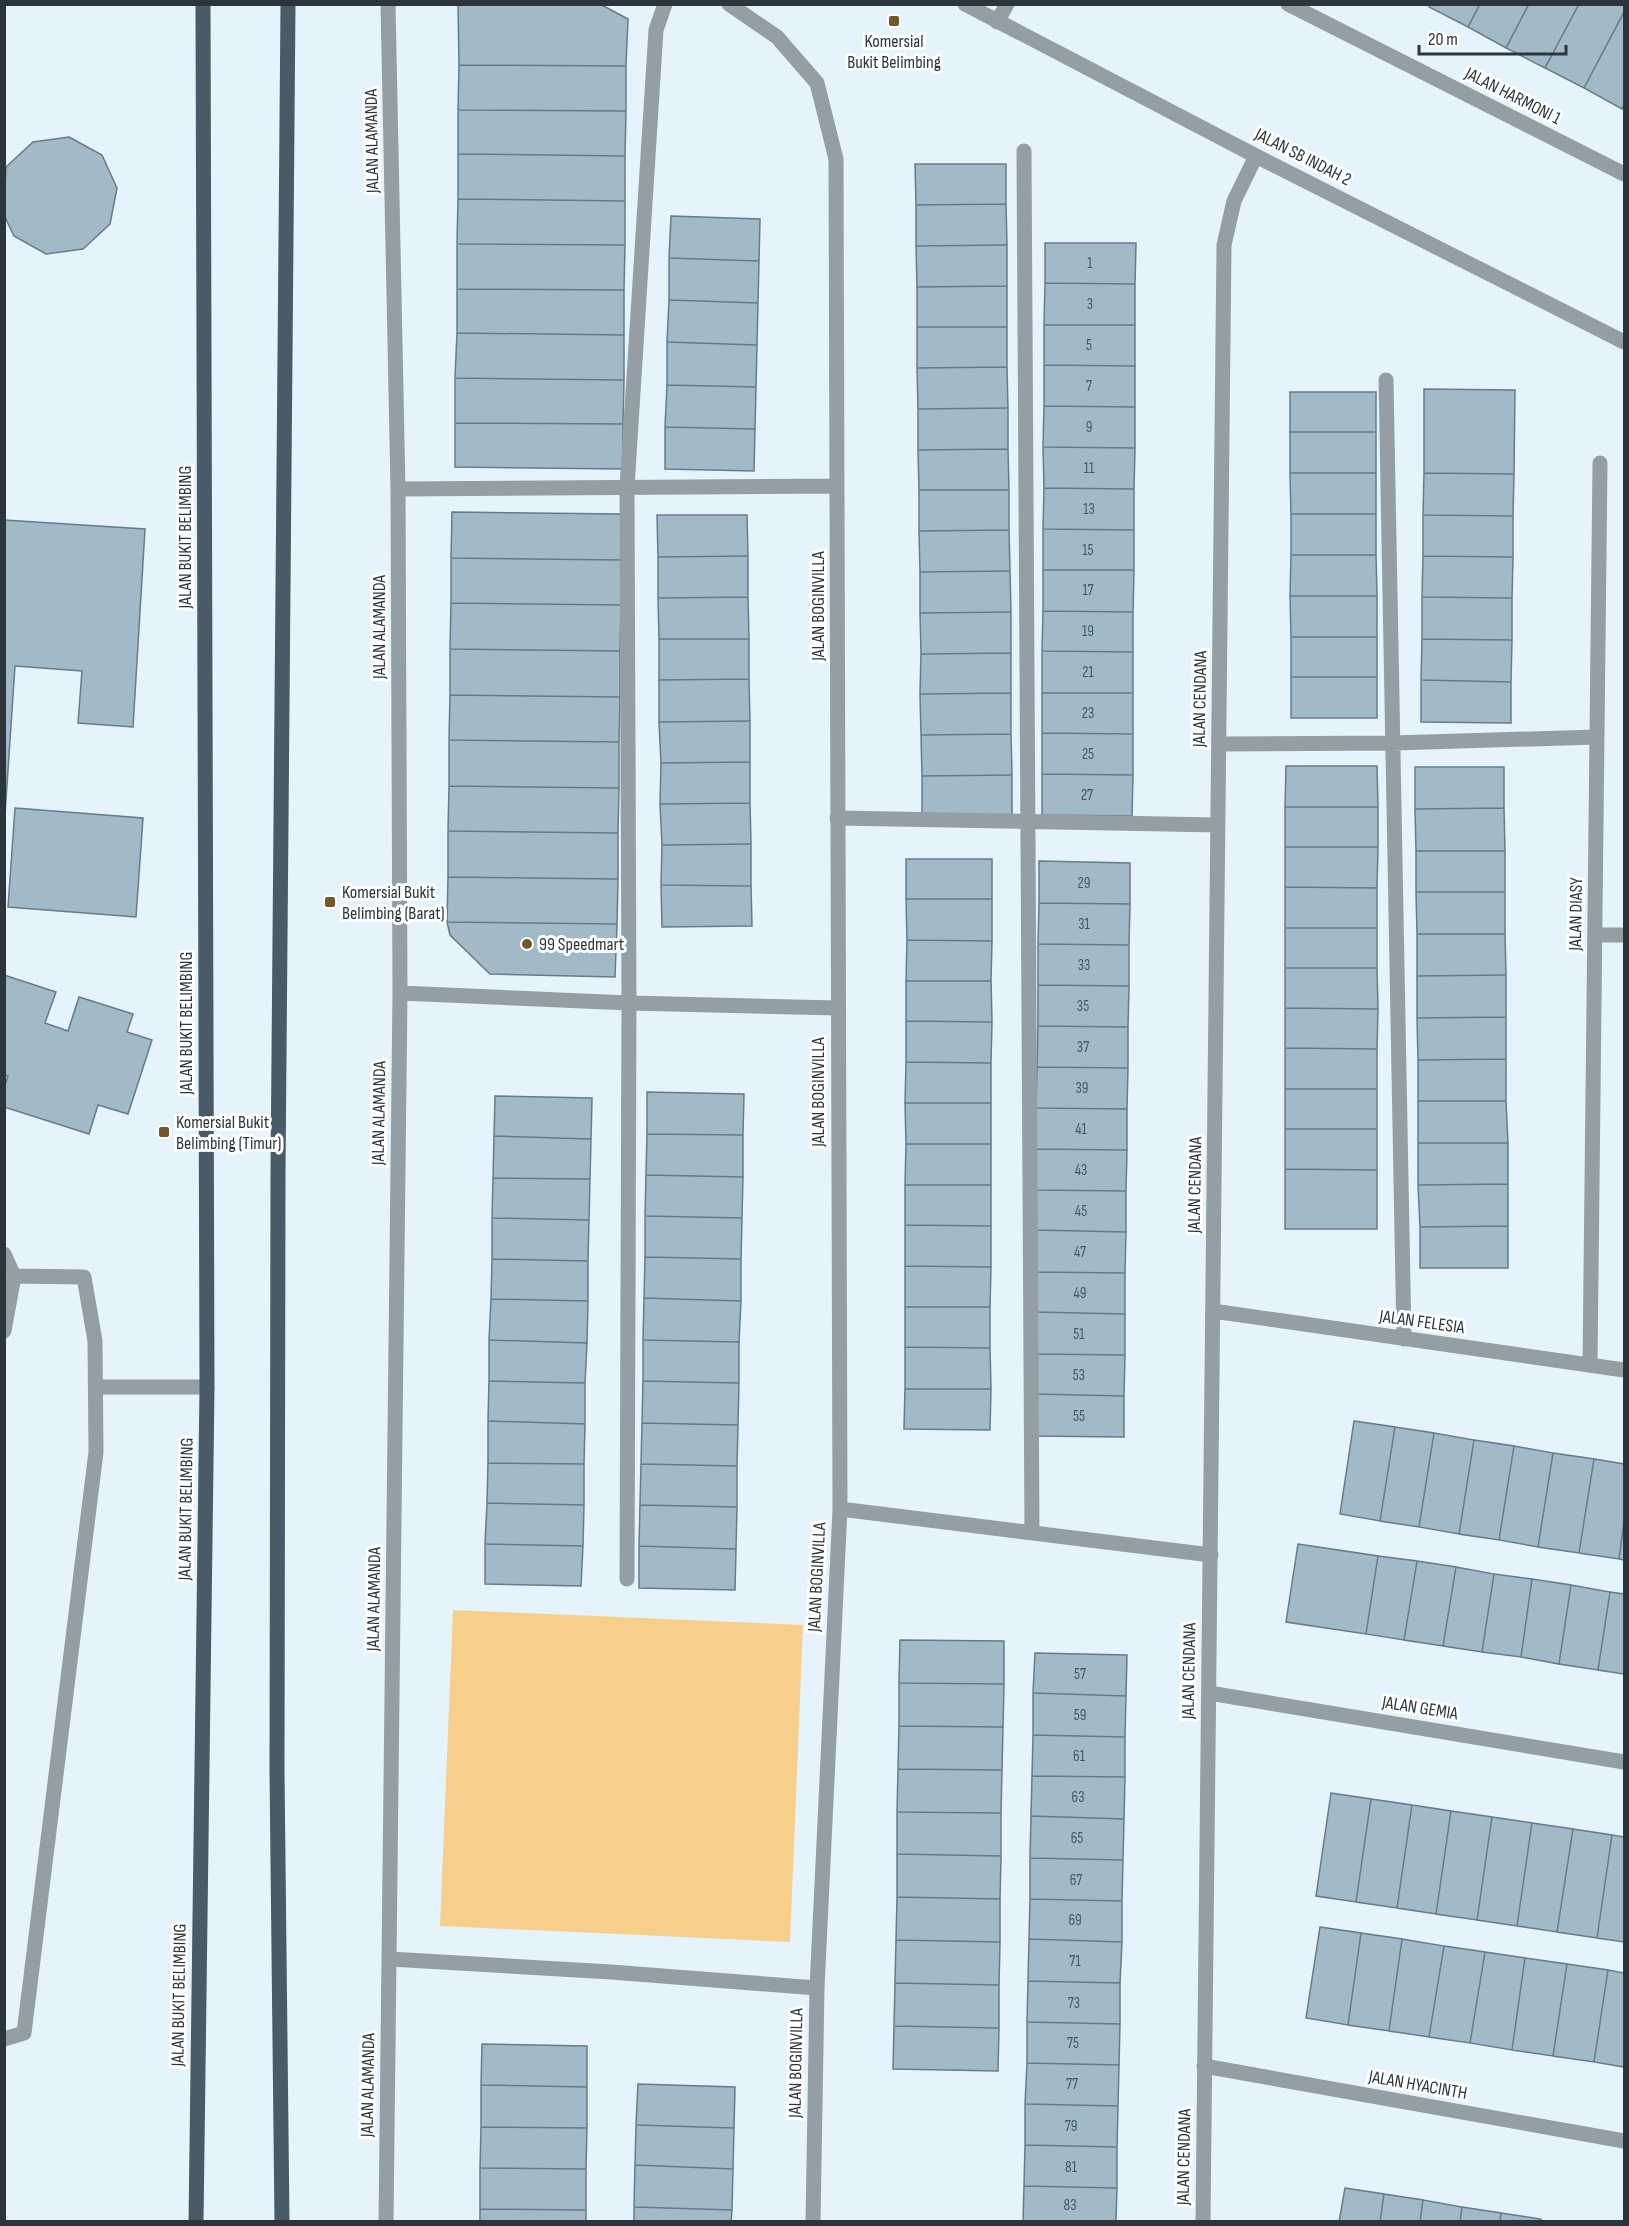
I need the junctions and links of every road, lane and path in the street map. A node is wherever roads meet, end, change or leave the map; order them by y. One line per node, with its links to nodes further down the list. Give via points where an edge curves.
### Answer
1 (203, 4): 38 (main road, JALAN BUKIT BELIMBING)
2 (288, 4): 51 (main road, via 278,1161 277,1724)
3 (388, 4): 18 (street, JALAN ALAMANDA)
4 (665, 4): 17 (street, via 656,30)
5 (729, 4): 16 (street, JALAN BOGINVILLA, via 777,37 817,83 836,159)
6 (965, 4): 9 (street, JALAN SB INDAH 2)
7 (1007, 4): 9 (street)
8 (1288, 4): 12 (street, JALAN HARMONI 1)
9 (998, 22): 11 (street, JALAN SB INDAH 2)
10 (1024, 151): 23 (street)
11 (1256, 156): 13 (street, JALAN SB INDAH 2); 21 (street, JALAN CENDANA, via 1234,201 1224,245)
12 (1624, 174)
13 (1624, 342)
14 (1386, 380): 20 (street)
15 (1600, 463): 19 (street, JALAN DIASY)
16 (837, 486): 17 (street); 22 (street, JALAN BOGINVILLA)
17 (627, 487): 18 (street); 28 (street)
18 (398, 489): 27 (street, JALAN ALAMANDA)
19 (1597, 737): 20 (street); 25 (street, JALAN DIASY)
20 (1392, 743): 21 (street); 34 (street)
21 (1220, 744): 24 (street, JALAN CENDANA)
22 (837, 818): 23 (street); 29 (street, JALAN BOGINVILLA)
23 (1029, 822): 24 (street); 40 (street)
24 (1218, 825): 32 (street, JALAN CENDANA)
25 (1595, 935): 26 (street); 35 (street, JALAN DIASY)
26 (1624, 935)
27 (400, 993): 28 (street); 45 (street, JALAN ALAMANDA)
28 (629, 1003): 29 (street); 42 (street)
29 (837, 1008): 39 (street, JALAN BOGINVILLA)
30 (4, 1254): 31 (street)
31 (14, 1276): 33 (street); 37 (street, via 84,1276 95,1341)
32 (1213, 1311): 34 (street, JALAN FELESIA); 41 (street, JALAN CENDANA)
33 (4, 1331)
34 (1404, 1339): 35 (street, JALAN FELESIA)
35 (1590, 1365): 36 (street, JALAN FELESIA)
36 (1624, 1370)
37 (96, 1387): 38 (street); 47 (street, via 96,1452 24,2033)
38 (207, 1387): 50 (main road, JALAN BUKIT BELIMBING)
39 (840, 1509): 40 (street); 46 (street, JALAN BOGINVILLA)
40 (1032, 1533): 41 (street)
41 (1210, 1555): 43 (street, JALAN CENDANA)
42 (627, 1578)
43 (1209, 1693): 44 (street, JALAN GEMIA); 48 (street, JALAN CENDANA)
44 (1624, 1762)
45 (390, 1959): 46 (street); 52 (street, JALAN ALAMANDA)
46 (817, 1988): 53 (street, JALAN BOGINVILLA)
47 (4, 2039)
48 (1204, 2066): 49 (street, JALAN HYACINTH); 54 (street, JALAN CENDANA)
49 (1624, 2141)
50 (196, 2222)
51 (282, 2222)
52 (386, 2222)
53 (813, 2222)
54 (1203, 2222)

